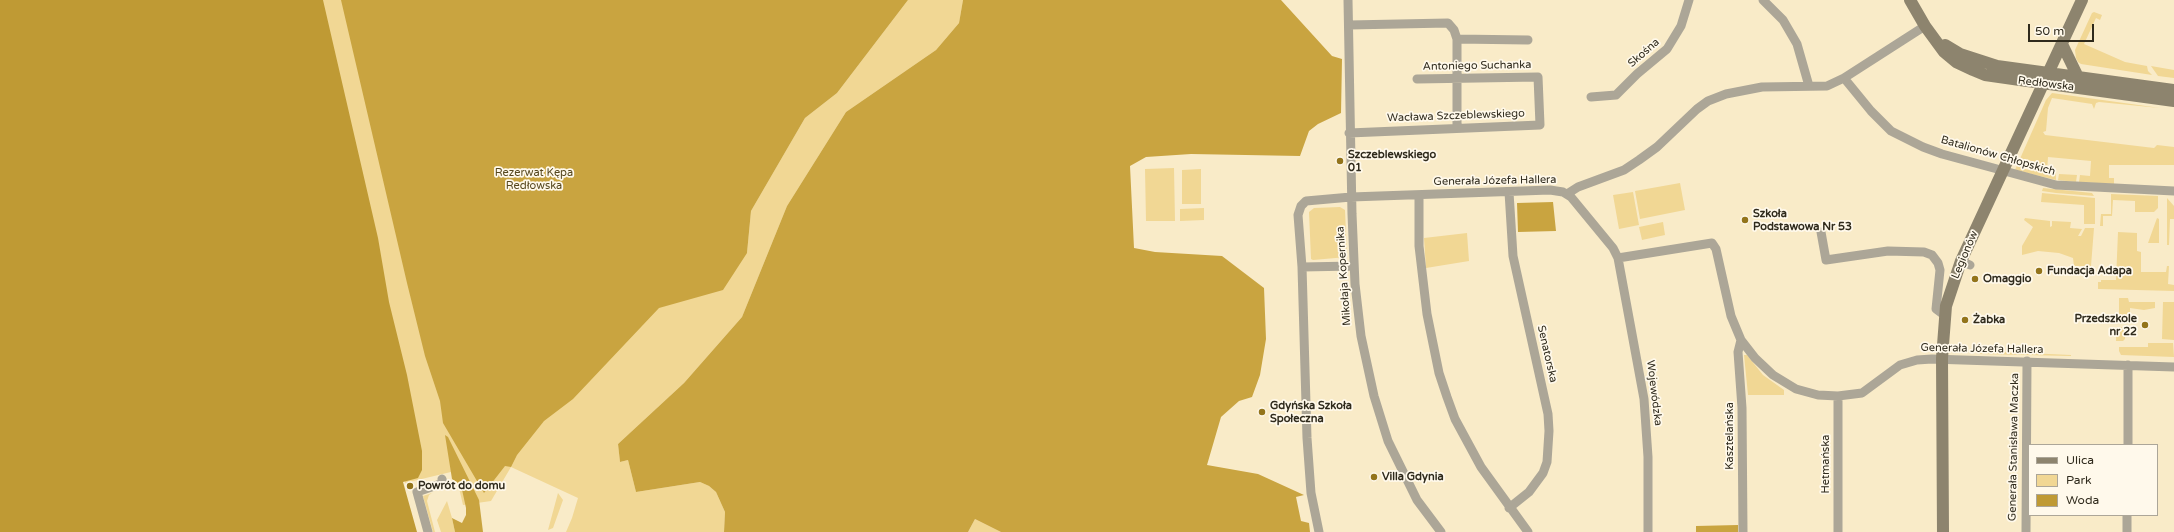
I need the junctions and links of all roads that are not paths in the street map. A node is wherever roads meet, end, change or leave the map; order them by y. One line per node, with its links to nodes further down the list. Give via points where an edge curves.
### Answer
1 (1348, 0): 6 (street, Mikołaja Kopernika)
2 (1689, 0): 19 (street, Skośna, via 1681,26 1667,49 1616,95)
3 (1763, 0): 17 (street, via 1783,20 1794,39)
4 (1910, 0): 7 (street, Redłowska)
5 (2082, 0): 10 (street, Legionów)
6 (1349, 25): 8 (street, via 1448,23); 22 (street, Mikołaja Kopernika)
7 (1924, 26): 14 (street); 15 (street, Redłowska, via 1932,37 1960,54)
8 (1457, 39): 9 (street); 13 (street)
9 (1528, 40)
10 (2062, 44): 12 (street); 15 (street, Legionów)
11 (1538, 76): 13 (street, Antoniego Suchanka); 21 (street, Wacława Szczeblewskiego, via 1540,125)
12 (2078, 77): 15 (street, Redłowska); 18 (street, Redłowska)
13 (1456, 78): 16 (street, Antoniego Suchanka); 21 (street)
14 (1844, 78): 17 (street, via 1827,86); 23 (street, Batalionów Chłopskich, via 1870,111 1891,130 1924,147)
15 (2046, 78): 20 (street, Redłowska); 23 (street, Legionów)
16 (1417, 79)
17 (1808, 86): 26 (street, via 1748,89 1708,101 1657,147 1624,170 1578,187)
18 (2174, 90)
19 (1591, 97)
20 (2174, 101)
21 (1457, 127): 22 (street, Wacława Szczeblewskiego)
22 (1349, 132): 28 (street, Mikołaja Kopernika)
23 (2002, 172): 24 (street, Batalionów Chłopskich, via 2056,185); 33 (street, Legionów)
24 (2174, 191)
25 (1509, 192): 26 (street, Generała Józefa Hallera, via 1558,191); 27 (street, Generała Józefa Hallera); 42 (street, Senatorska, via 1513,256 1548,414 1549,431 1544,473 1529,492)
26 (1567, 194): 30 (street, Generała Józefa Hallera, via 1613,248)
27 (1419, 195): 28 (street, Generała Józefa Hallera); 42 (street, via 1422,277 1439,374 1455,419 1468,444)
28 (1351, 197): 31 (street, Mikołaja Kopernika); 32 (street, Generała Józefa Hallera, via 1306,201 1301,206 1298,215)
29 (1821, 232): 33 (street, via 1826,260 1888,251 1924,252 1932,255 1940,270 1936,310)
30 (1618, 258): 34 (street, Generała Józefa Hallera, via 1712,243 1716,249 1731,316); 48 (street, Wojewódzka, via 1644,399 1648,449)
31 (1354, 266): 32 (street); 46 (street, Mikołaja Kopernika, via 1361,336 1383,426 1408,483)
32 (1302, 267): 45 (street, Generała Józefa Hallera, via 1307,438 1311,493)
33 (1944, 315): 35 (street, Legionów)
34 (1741, 340): 39 (street, Generała Józefa Hallera, via 1760,364 1785,384 1818,394); 49 (street, Kasztelańska, via 1738,352 1742,408)
35 (1942, 358): 36 (street, Generała Józefa Hallera); 39 (street, Generała Józefa Hallera, via 1905,363 1893,369 1869,389 1852,395); 51 (street, Legionów)
36 (2027, 361): 37 (street, Generała Józefa Hallera); 52 (street, Generała Stanisława Maczka)
37 (2128, 365): 38 (street, Generała Józefa Hallera); 40 (street)
38 (2174, 367)
39 (1838, 396): 50 (street, Hetmańska)
40 (2128, 444)
41 (442, 480): 44 (street, via 443,482 418,492)
42 (1509, 508): 47 (street)
43 (2128, 516): 53 (street)
44 (428, 532)
45 (1319, 532)
46 (1441, 532)
47 (1528, 532)
48 (1648, 532)
49 (1743, 532)
50 (1838, 532)
51 (1942, 532)
52 (2026, 532)
53 (2127, 532)

